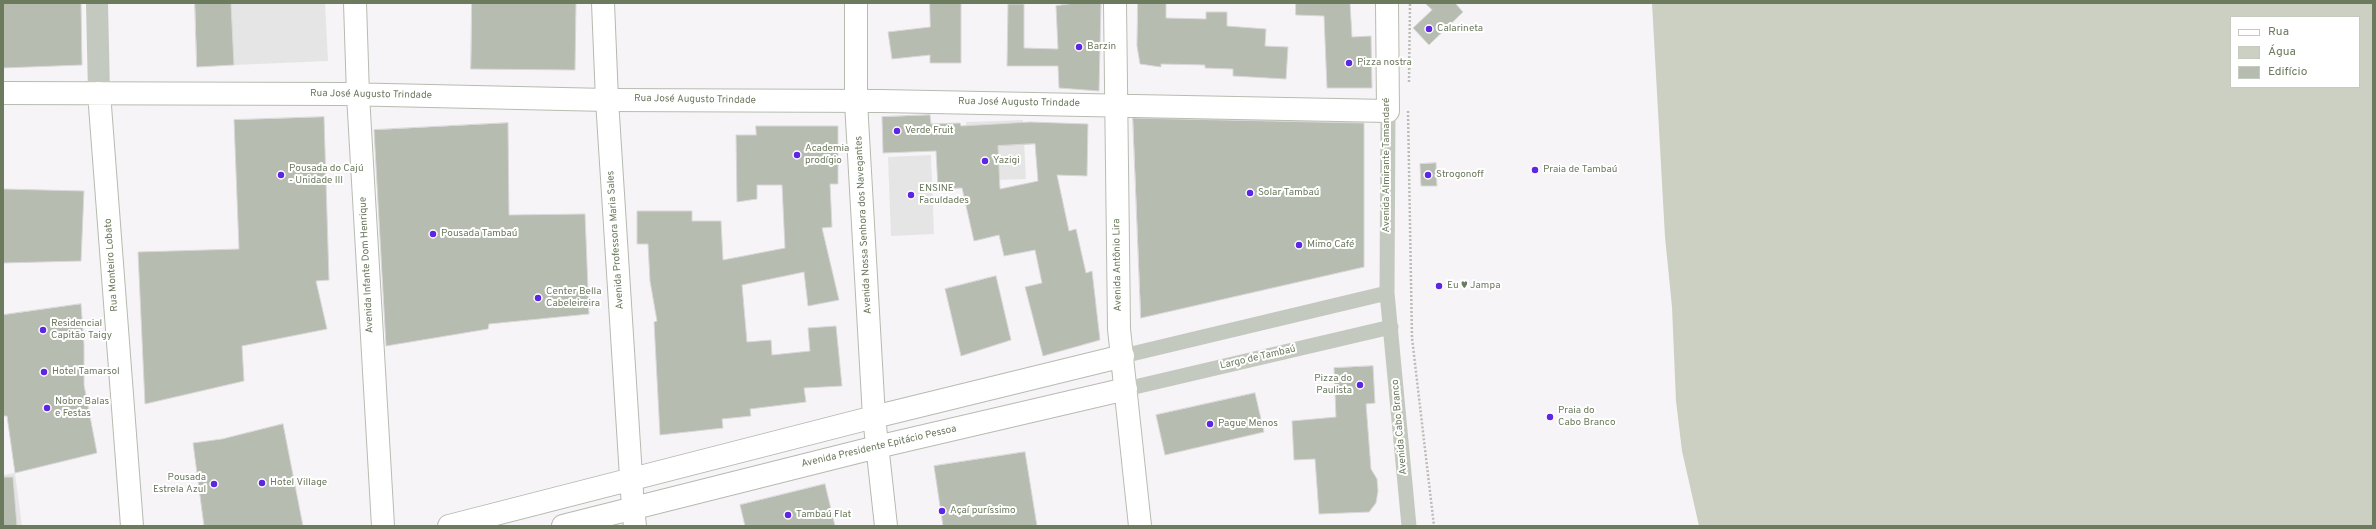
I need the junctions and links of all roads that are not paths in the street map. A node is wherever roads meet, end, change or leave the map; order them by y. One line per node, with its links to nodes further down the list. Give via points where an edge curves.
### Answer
1 (97, 3): 8 (street, Rua Monteiro Lobato)
2 (355, 3): 9 (main road, Avenida Infante Dom Henrique)
3 (603, 3): 10 (main road, Avenida Professora Maria Sales)
4 (856, 3): 11 (main road, Avenida Nossa Senhora dos Navegantes)
5 (1115, 3): 12 (main road, Avenida Antônio Lira)
6 (1387, 3): 13 (main road, Avenida Almirante Tamandaré)
7 (3, 93): 8 (main road, Rua José Augusto Trindade)
8 (99, 93): 9 (main road, Rua José Augusto Trindade); 22 (main road, Rua Monteiro Lobato)
9 (358, 95): 10 (main road, Rua José Augusto Trindade); 23 (main road, Avenida Infante Dom Henrique)
10 (607, 100): 11 (main road, Rua José Augusto Trindade); 20 (main road, Avenida Professora Maria Sales)
11 (856, 102): 12 (main road, Rua José Augusto Trindade); 18 (main road, Avenida Nossa Senhora dos Navegantes)
12 (1116, 105): 13 (main road, Rua José Augusto Trindade); 16 (main road, Avenida Antônio Lira, via 1119,329)
13 (1388, 111): 14 (street, Avenida Almirante Tamandaré)
14 (1387, 293): 15 (street, Avenida Almirante Tamandaré); 16 (street)
15 (1391, 328): 17 (street, Largo de Tambaú); 28 (street, Avenida Cabo Branco)
16 (1123, 356): 17 (main road, Avenida Antônio Lira); 18 (main road)
17 (1126, 389): 19 (main road, Avenida Presidente Epitácio Pessoa); 27 (main road, Avenida Antônio Lira)
18 (874, 417): 19 (main road, Avenida Nossa Senhora dos Navegantes); 20 (main road)
19 (877, 447): 21 (main road, Avenida Presidente Epitácio Pessoa); 26 (main road, Avenida Nossa Senhora dos Navegantes)
20 (631, 478): 21 (main road); 24 (main road)
21 (634, 517): 25 (main road, Avenida Presidente Epitácio Pessoa)
22 (132, 526)
23 (383, 526)
24 (449, 526)
25 (563, 526)
26 (886, 526)
27 (1140, 526)
28 (1409, 526)

